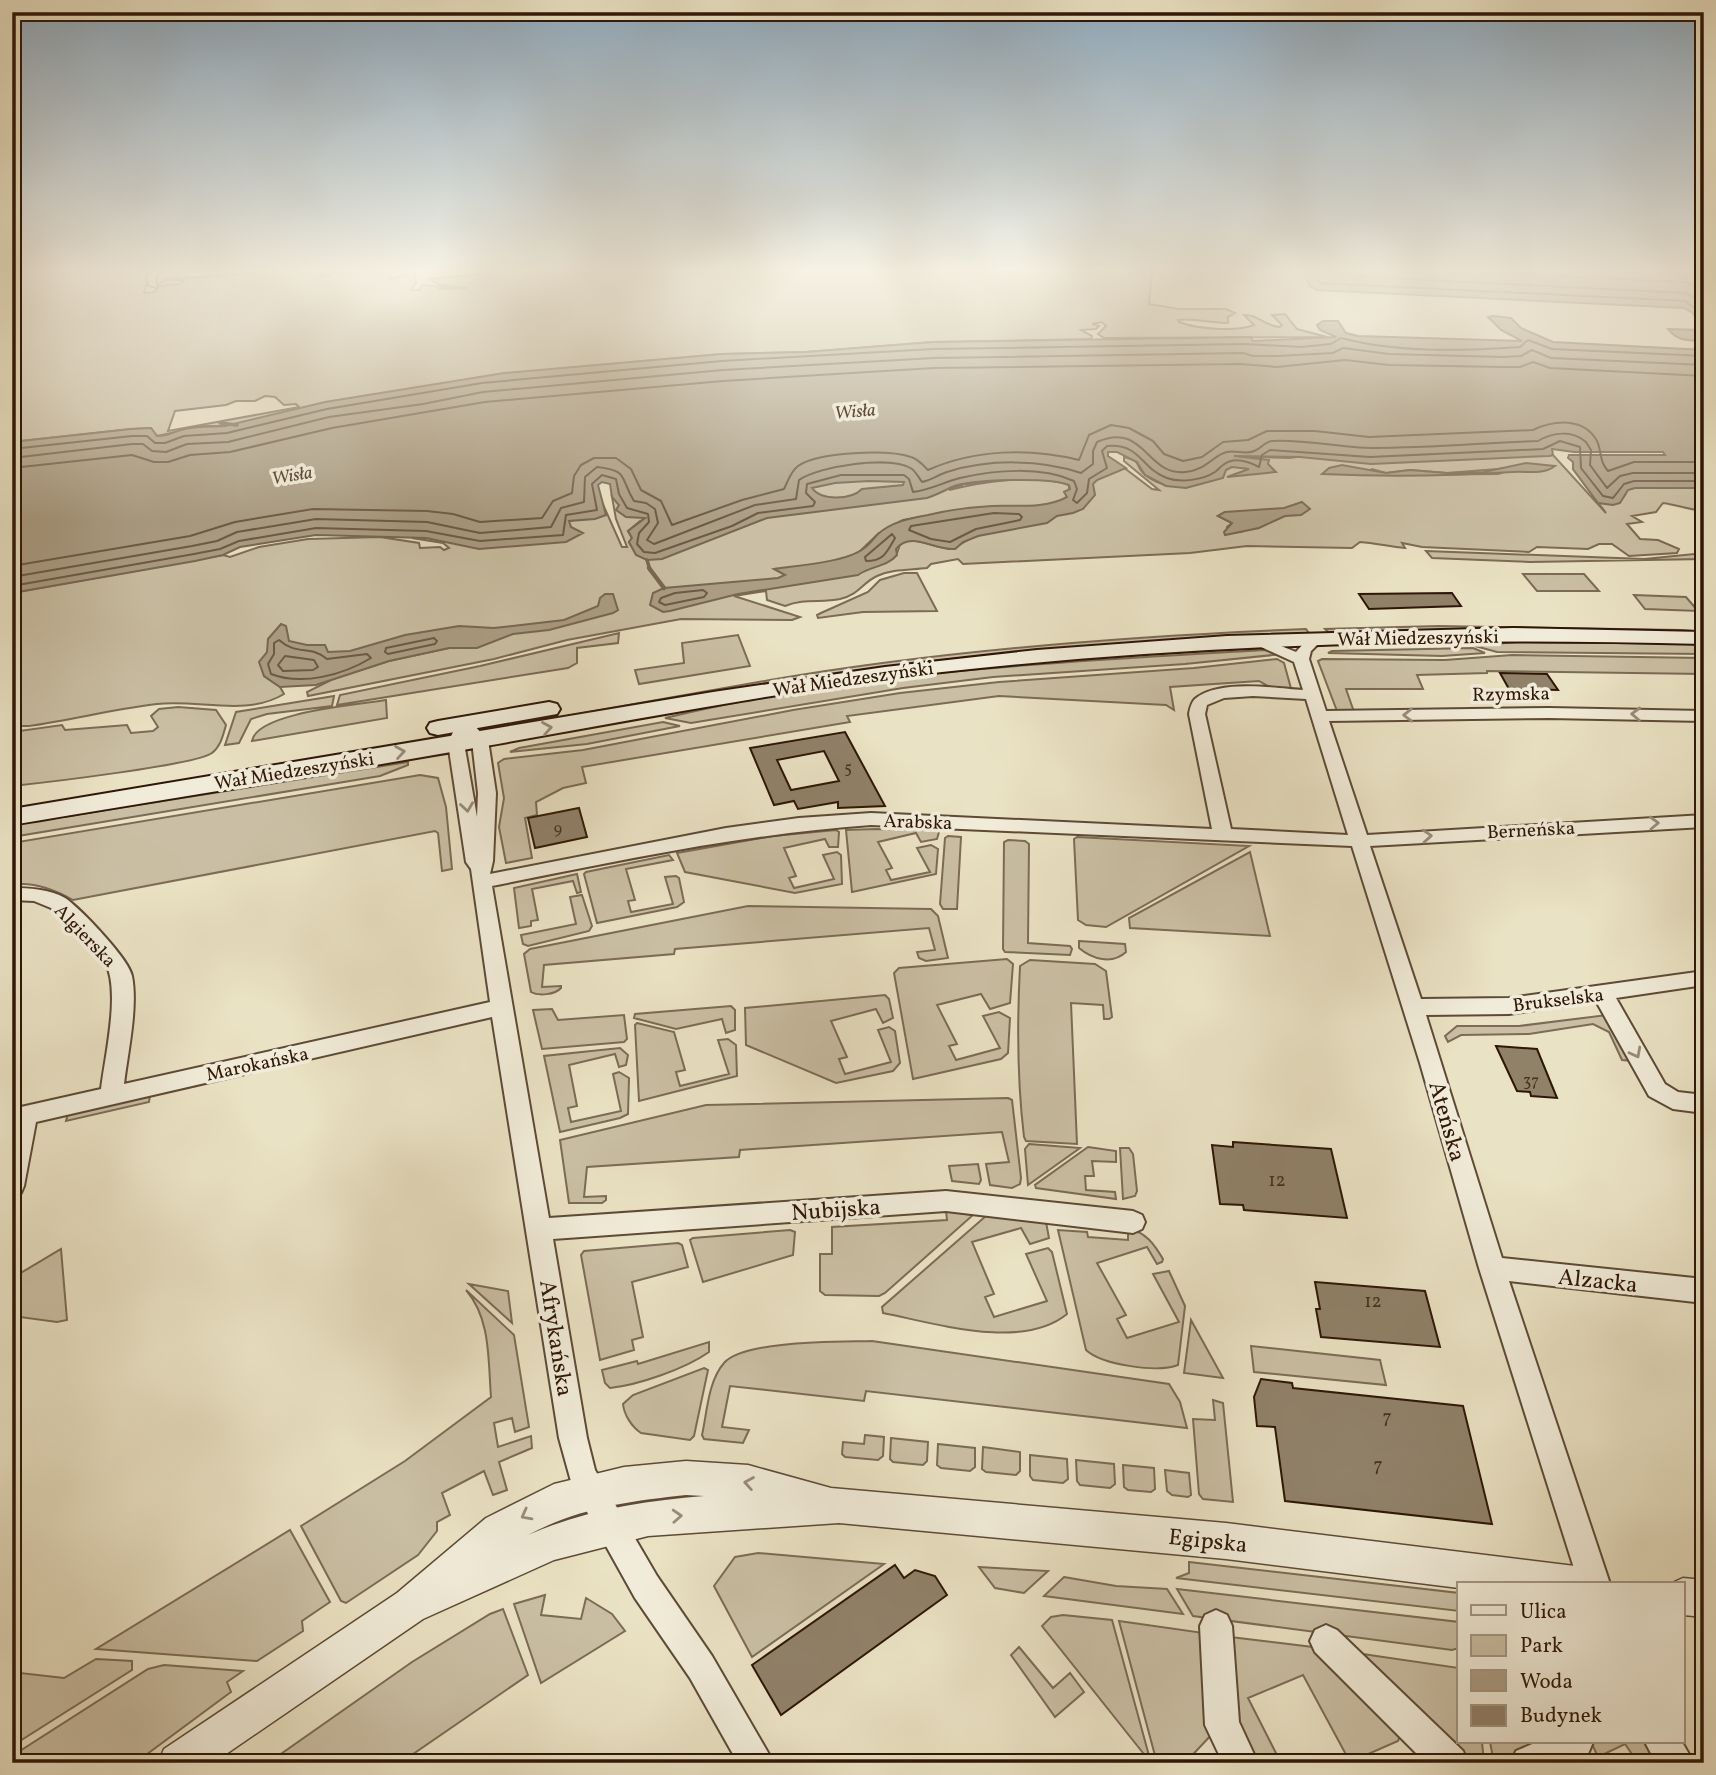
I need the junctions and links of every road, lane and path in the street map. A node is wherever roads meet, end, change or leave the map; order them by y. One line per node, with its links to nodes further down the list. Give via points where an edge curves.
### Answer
1 (1704, 625): 9 (main road, Wał Miedzeszyński, via 1416,621 1138,633 807,668)
2 (1704, 638): 3 (main road, Wał Miedzeszyński)
3 (1315, 639): 4 (main road, Wał Miedzeszyński); 5 (street)
4 (1256, 642): 5 (street); 9 (main road, Wał Miedzeszyński, one-way to 4, via 914,669 1116,649)
5 (1301, 659): 6 (street, Ateńska)
6 (1311, 695): 7 (street, Ateńska); 13 (street, via 1248,693 1212,696 1200,703 1197,714)
7 (1319, 716): 8 (street, Rzymska, one-way to 7); 14 (street, Ateńska)
8 (1704, 716)
9 (467, 735): 10 (main road, Wał Miedzeszyński); 11 (main road, Wał Miedzeszyński, one-way to 9); 15 (street, Afrykańska, via 475,862)
10 (12, 800)
11 (12, 817)
12 (1704, 821): 14 (street, Berneńska, one-way to 12)
13 (1223, 836): 14 (street, Arabska); 15 (street, Arabska, via 859,820 736,832)
14 (1359, 841): 20 (street, Ateńska)
15 (481, 876): 19 (street, Afrykańska)
16 (12, 894): 21 (street, Algierska, via 36,894 58,903 121,972)
17 (1704, 978): 18 (street, Brukselska)
18 (1602, 993): 20 (street, Brukselska, via 1509,1006); 22 (street, one-way to 22, via 1657,1090 1673,1100)
19 (501, 1007): 21 (street, Marokańska); 26 (street, Afrykańska)
20 (1411, 1007): 27 (street, Ateńska)
21 (112, 1094): 23 (street, Marokańska)
22 (1704, 1104)
23 (19, 1116): 24 (street)
24 (12, 1186)
25 (1133, 1222): 26 (street, Nubijska, via 946,1201)
26 (538, 1229): 29 (street, Afrykańska, via 572,1438)
27 (1492, 1268): 28 (street, Alzacka); 33 (street, Ateńska)
28 (1704, 1292)
29 (590, 1492): 30 (street, Egipska, one-way to 29, via 748,1482 716,1479 649,1480); 31 (street, Afrykańska); 36 (street, Egipska, one-way to 36, via 554,1502 499,1531)
30 (839, 1505): 31 (street, Egipska, one-way to 30, via 648,1518); 32 (street, Egipska, via 1226,1541)
31 (610, 1526): 36 (street, Egipska, via 551,1543); 42 (street, Afrykańska)
32 (1559, 1582)
33 (1594, 1582)
34 (1684, 1597): 35 (street)
35 (1704, 1599)
36 (410, 1606): 41 (street)
37 (1216, 1626): 43 (street, via 1222,1725)
38 (1326, 1641): 44 (street)
39 (1571, 1744): 45 (street)
40 (1664, 1744): 46 (street)
41 (177, 1763)
42 (757, 1763)
43 (1241, 1763)
44 (1451, 1763)
45 (1528, 1763)
46 (1678, 1763)

